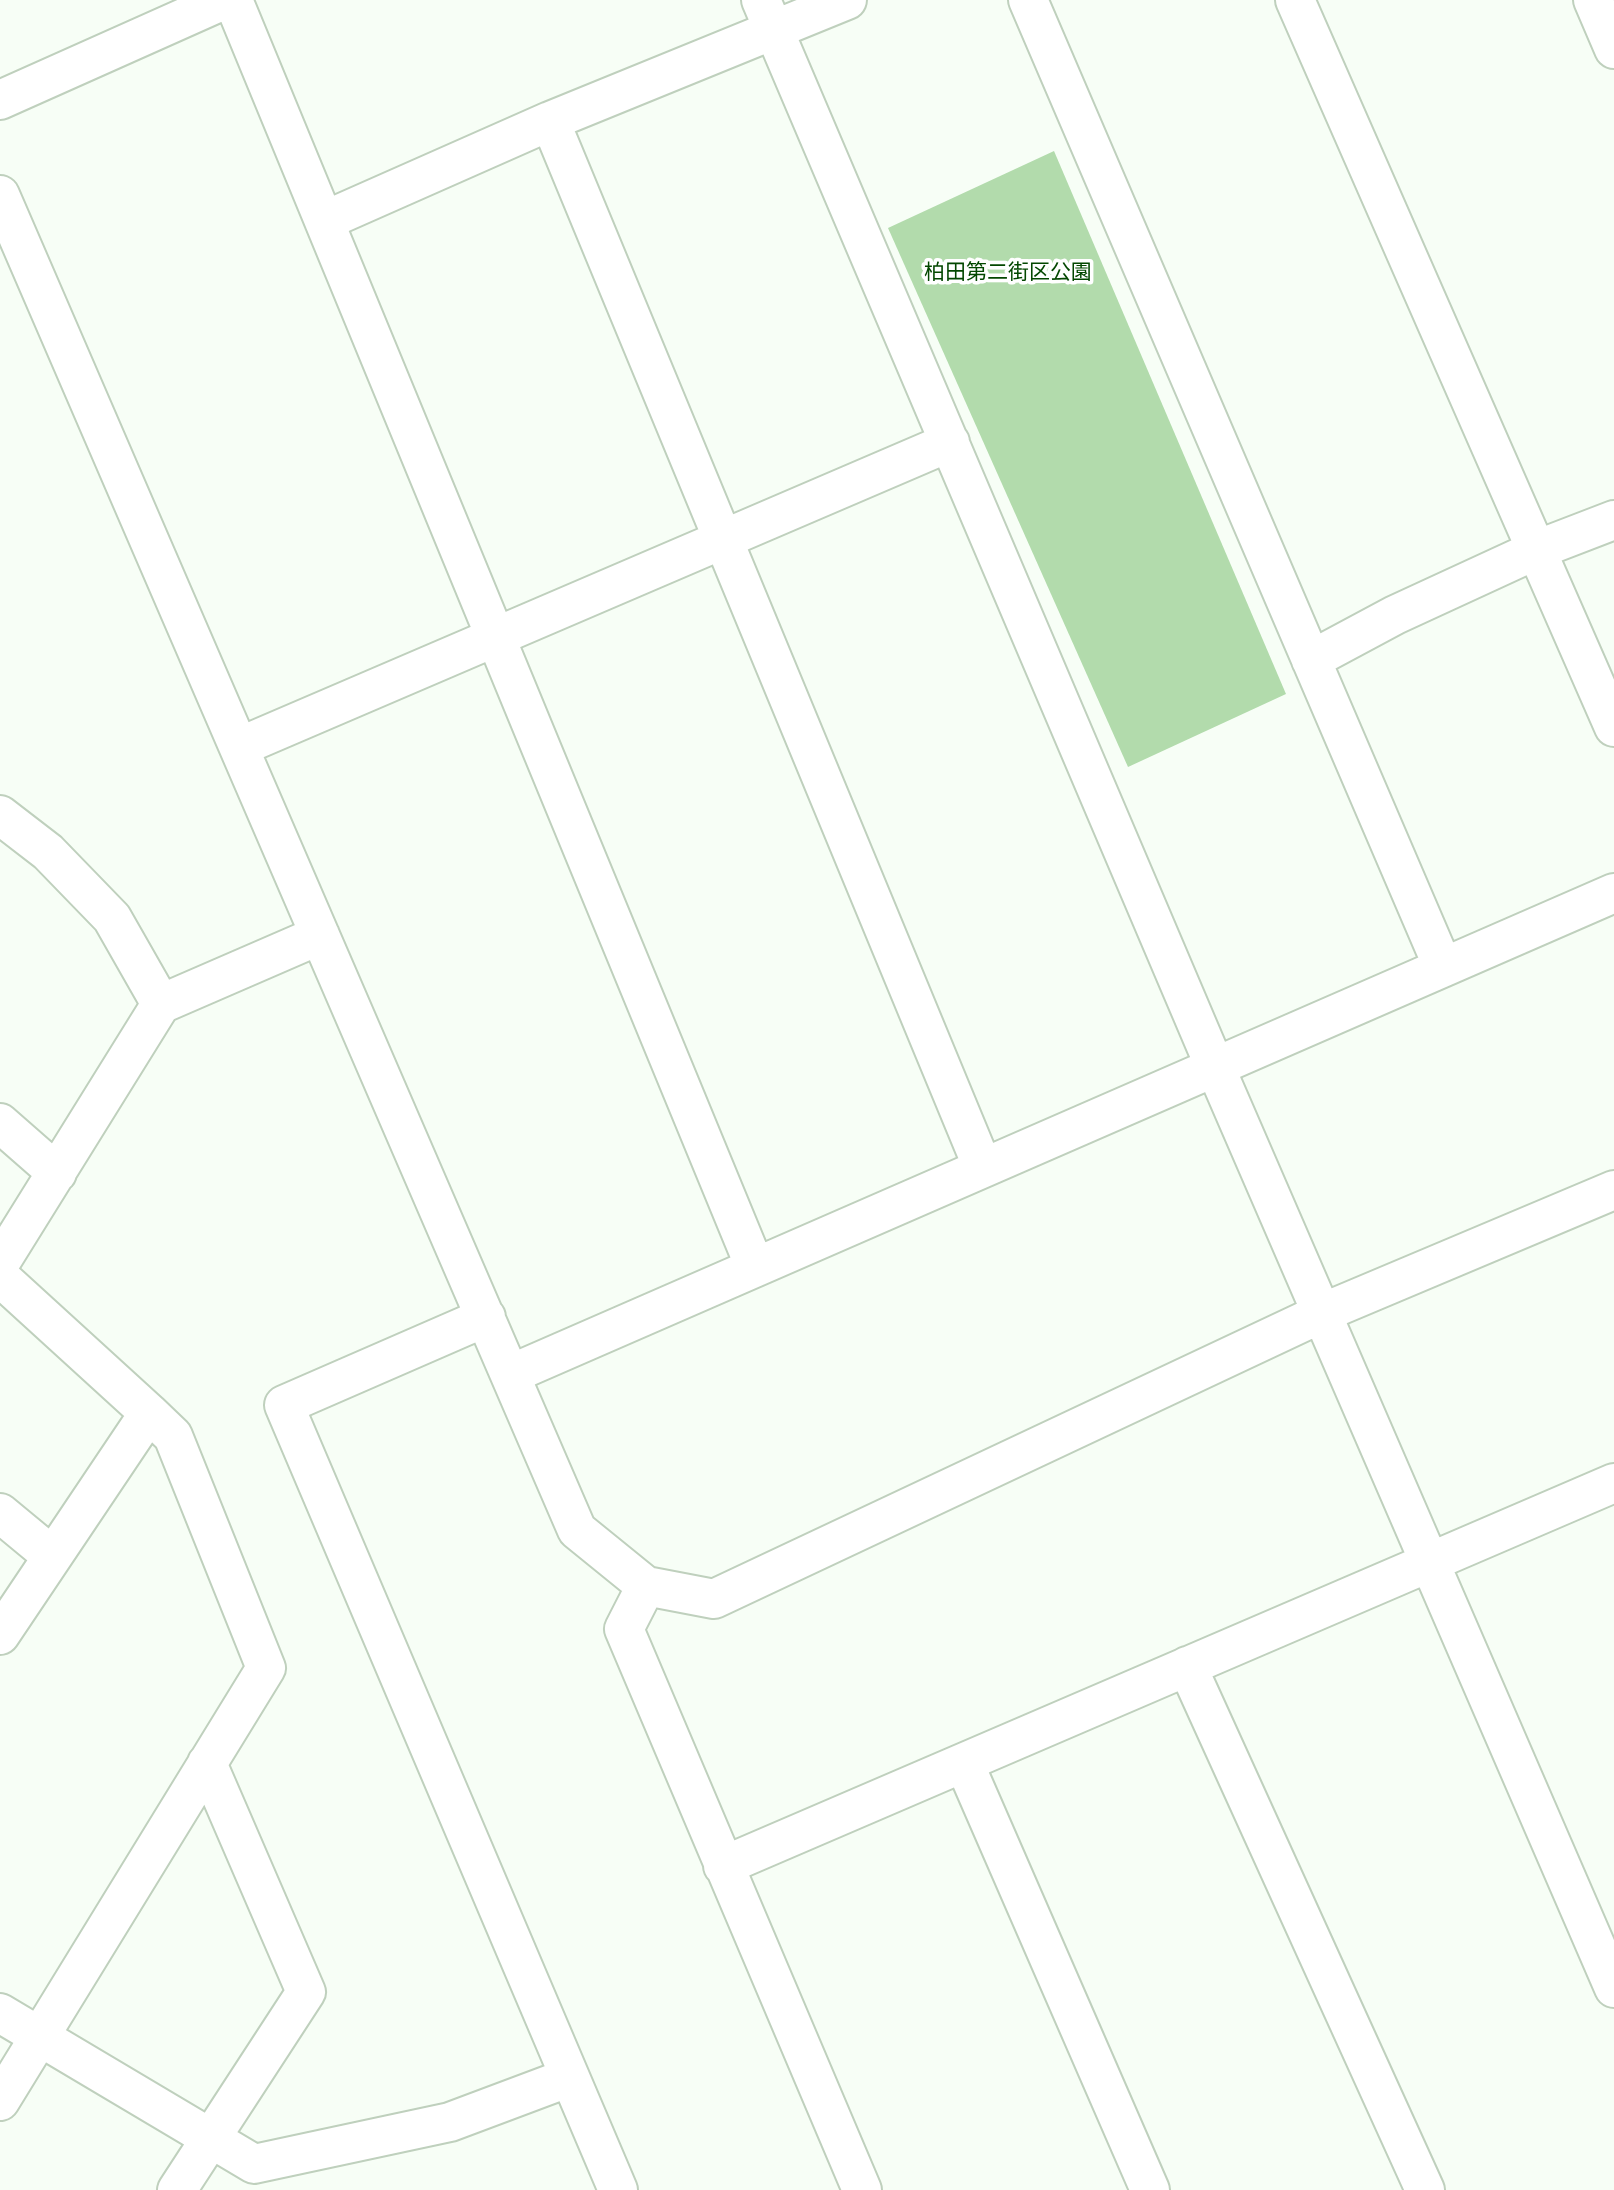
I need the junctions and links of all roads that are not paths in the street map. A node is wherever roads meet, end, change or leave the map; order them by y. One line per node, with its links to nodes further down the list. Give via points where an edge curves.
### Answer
1 (224, 0): 9 (street)
2 (233, 0): 12 (street)
3 (847, 0): 7 (street)
4 (1028, 0): 18 (street)
5 (1294, 0): 16 (street)
6 (1593, 0): 8 (street)
7 (768, 15): 10 (street); 13 (street)
8 (1614, 49)
9 (0, 100)
10 (550, 121): 12 (street); 15 (street)
11 (0, 195): 20 (street)
12 (324, 220): 17 (street)
13 (950, 442): 15 (street); 26 (street)
14 (1614, 520): 16 (street)
15 (723, 540): 17 (street); 28 (street)
16 (1536, 550): 18 (street, via 1395,615); 19 (street)
17 (496, 638): 20 (street); 32 (street)
18 (1311, 660): 24 (street)
19 (1614, 727)
20 (239, 747): 23 (street)
21 (0, 815): 25 (street, via 48,852 112,918)
22 (1614, 893): 24 (street)
23 (320, 935): 25 (street); 35 (street)
24 (1443, 968): 26 (street)
25 (161, 1003): 29 (street)
26 (1215, 1066): 28 (street); 34 (street)
27 (0, 1123): 29 (street)
28 (982, 1168): 32 (street)
29 (57, 1173): 31 (street)
30 (1614, 1189): 34 (street)
31 (0, 1263)
32 (755, 1267): 36 (street)
33 (0, 1277): 37 (street)
34 (1322, 1313): 41 (street); 42 (street, via 714,1599)
35 (486, 1317): 36 (street); 51 (street, via 284,1405)
36 (511, 1374): 42 (street, via 576,1530)
37 (149, 1413): 40 (street); 45 (street, via 173,1436 266,1668)
38 (1614, 1483): 41 (street)
39 (0, 1513): 40 (street)
40 (52, 1556): 43 (street)
41 (1430, 1562): 44 (street); 48 (street)
42 (646, 1586): 47 (street, via 624,1629)
43 (0, 1635)
44 (1187, 1666): 46 (street); 58 (street)
45 (207, 1763): 50 (street); 53 (street, via 306,1992)
46 (964, 1763): 47 (street); 57 (street)
47 (723, 1866): 56 (street)
48 (1614, 1988)
49 (0, 2013): 50 (street)
50 (39, 2038): 52 (street); 53 (street)
51 (570, 2077): 53 (street, via 450,2122 254,2164); 55 (street)
52 (0, 2101)
53 (210, 2138): 54 (street)
54 (177, 2190)
55 (618, 2190)
56 (862, 2190)
57 (1150, 2190)
58 (1425, 2190)

